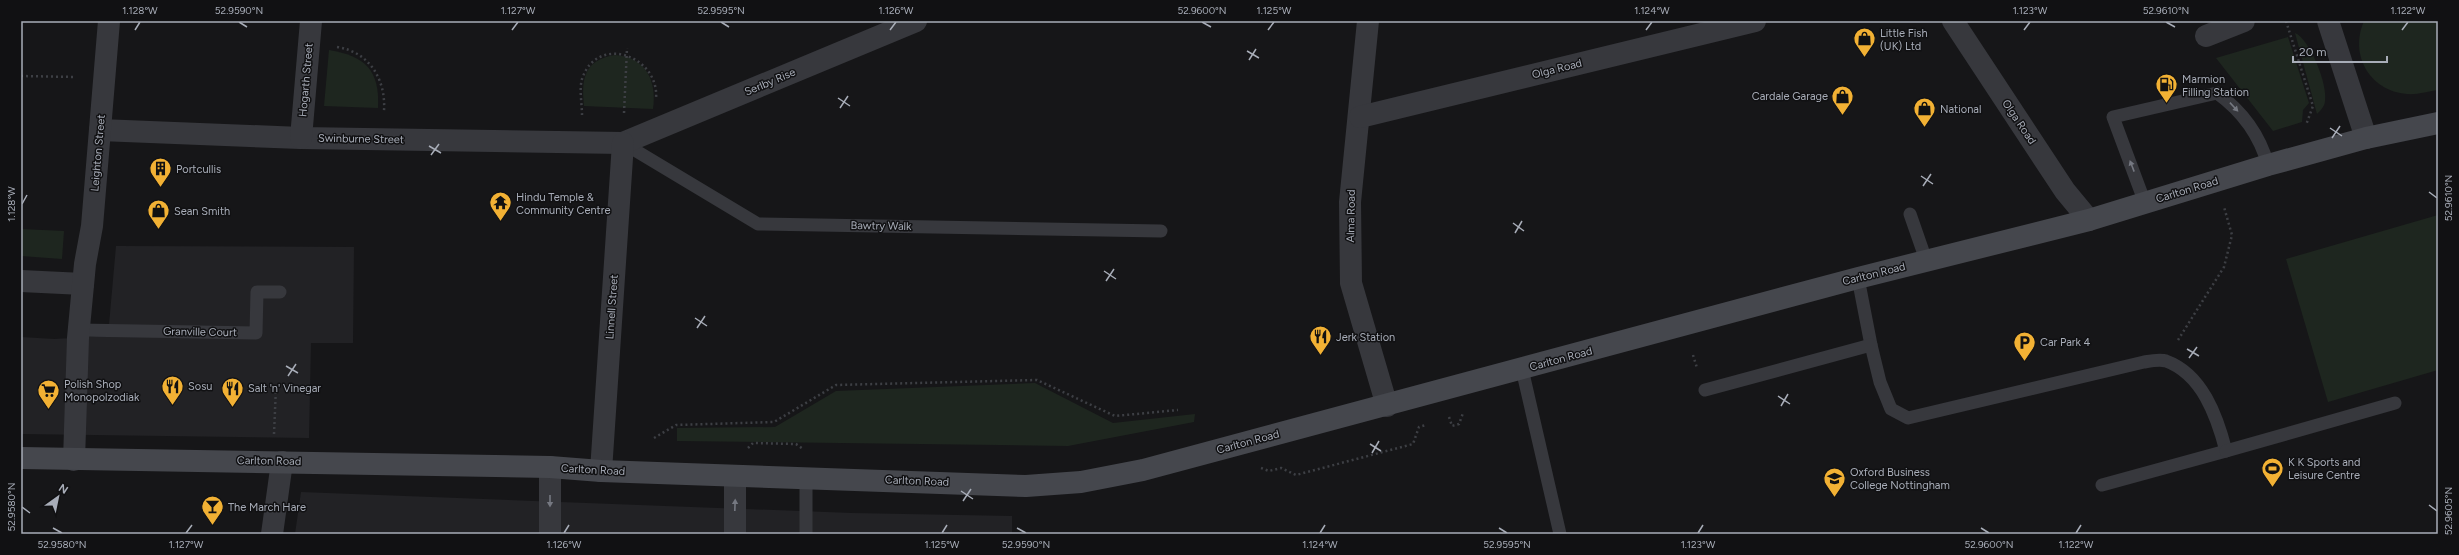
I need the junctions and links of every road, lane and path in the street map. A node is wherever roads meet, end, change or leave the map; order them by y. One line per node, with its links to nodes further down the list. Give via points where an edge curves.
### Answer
1 (109, 21): 15 (street, Leighton Street)
2 (311, 21): 11 (street, Hogarth Street)
3 (916, 21): 24 (street, Serlby Rise)
4 (1368, 21): 17 (street, Alma Road)
5 (1755, 21): 17 (street, Olga Road)
6 (1953, 21): 30 (street, Olga Road, via 2065,191)
7 (2244, 21): 10 (street)
8 (2286, 21): 25 (path, via 2313,106 2303,139)
9 (2328, 21): 21 (street)
10 (2206, 36)
11 (309, 44): 20 (street, Hogarth Street); 22 (path, via 347,49 362,57 374,69 382,84 385,100)
12 (627, 48): 13 (path)
13 (627, 54): 16 (path, via 651,73 656,83); 23 (path, via 603,56 593,61 586,70 582,80); 24 (path)
14 (21, 76): 15 (path)
15 (104, 78): 19 (street, Leighton Street)
16 (655, 104)
17 (1360, 117): 44 (street, Alma Road, via 1350,202 1351,283)
18 (2438, 123): 21 (main road, Carlton Road)
19 (100, 130): 20 (street, Swinburne Street); 35 (street, Leighton Street, via 92,226)
20 (301, 138): 22 (street, Swinburne Street)
21 (2366, 138): 25 (main road, Carlton Road)
22 (381, 140): 23 (street, Swinburne Street)
23 (583, 143): 24 (street, Swinburne Street)
24 (623, 143): 31 (lane, Bawtry Walk, via 758,224); 57 (street, Linnell Street)
25 (2308, 154): 26 (main road, Carlton Road)
26 (2268, 165): 27 (main road, Carlton Road); 27 (lane, one-way to 26, via 2113,118 2217,93 2235,106 2261,142)
27 (2145, 203): 30 (main road, Carlton Road)
28 (2223, 205): 39 (path, via 2232,235 2224,267)
29 (1910, 214): 32 (lane)
30 (2089, 220): 32 (main road, Carlton Road)
31 (1161, 231)
32 (1926, 260): 33 (main road, Carlton Road)
33 (1858, 278): 38 (lane); 40 (main road, Carlton Road)
34 (21, 281): 35 (street)
35 (83, 284): 37 (street, Leighton Street)
36 (280, 292): 37 (lane, Granville Court, via 257,292 256,333)
37 (79, 330): 54 (street, Leighton Street)
38 (1871, 345): 39 (lane, via 1880,382 1891,410 1908,418 2144,362); 42 (lane)
39 (2165, 360): 51 (lane, via 2196,380 2220,429)
40 (1522, 369): 44 (main road, Carlton Road); 66 (lane)
41 (276, 387): 55 (path)
42 (1705, 390)
43 (2395, 403): 51 (lane)
44 (1388, 406): 60 (main road, Carlton Road, via 1143,470 1081,482 1026,486)
45 (1178, 410): 49 (path, via 1115,416 1036,380 836,385 774,422 676,425)
46 (1463, 412): 47 (path)
47 (1459, 424)
48 (1419, 427): 58 (path, via 1413,444 1296,475 1281,468)
49 (654, 438)
50 (806, 451): 52 (path, via 796,444 753,443)
51 (2226, 451): 61 (lane)
52 (743, 453)
53 (21, 458): 54 (main road, Carlton Road)
54 (74, 460): 55 (main road, Carlton Road)
55 (277, 462): 56 (main road, Carlton Road); 62 (street)
56 (550, 467): 57 (main road, Carlton Road); 63 (street, one-way to 63)
57 (601, 471): 59 (main road, Carlton Road)
58 (1269, 471)
59 (735, 476): 60 (main road, Carlton Road); 64 (street, one-way to 59)
60 (806, 478): 65 (lane)
61 (2102, 485)
62 (272, 534)
63 (550, 534)
64 (735, 534)
65 (806, 534)
66 (1560, 534)

